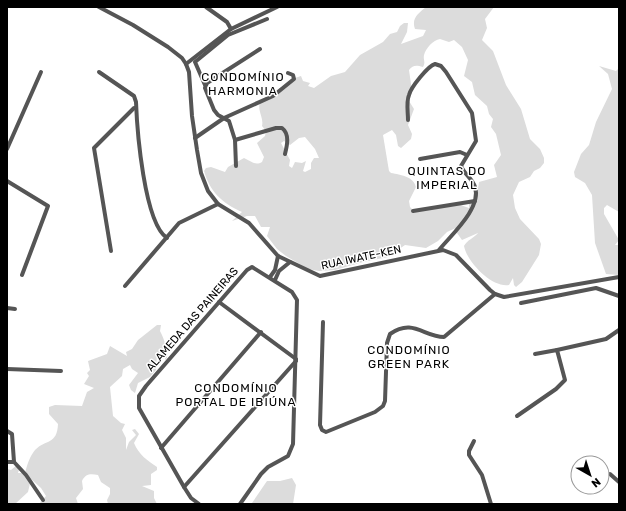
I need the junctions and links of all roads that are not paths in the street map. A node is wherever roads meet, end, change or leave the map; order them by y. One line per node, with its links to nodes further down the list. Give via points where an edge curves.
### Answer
1 (99, 7): 7 (street, via 133,25 182,58)
2 (206, 7): 5 (street, via 227,22)
3 (277, 7): 5 (street)
4 (267, 19): 11 (street, via 228,35 195,62)
5 (231, 29): 7 (street)
6 (260, 49): 11 (street)
7 (186, 64): 15 (street, RUA IWATE-KEN, via 189,72)
8 (41, 72): 17 (street)
9 (100, 72): 12 (street, via 134,96)
10 (288, 73): 13 (street, via 293,74 294,79 273,96)
11 (205, 84): 13 (street, via 214,110)
12 (136, 108): 26 (street, via 141,161 150,209 158,229); 28 (street, via 94,148)
13 (224, 118): 15 (street); 16 (street, via 230,124)
14 (408, 120): 19 (street, via 411,89 429,67 438,64 446,72 472,113 476,141)
15 (195, 138): 24 (street, RUA IWATE-KEN, via 204,182)
16 (235, 140): 18 (street, via 282,128 288,140); 21 (street)
17 (7, 149)
18 (286, 154)
19 (467, 155): 20 (street, via 460,152); 23 (street, via 461,166 476,188)
20 (420, 159)
21 (236, 166)
22 (7, 181): 31 (street, via 48,206)
23 (475, 201): 25 (street); 27 (street, via 468,215)
24 (218, 204): 26 (street, via 182,220); 29 (street, RUA IWATE-KEN, via 249,223)
25 (413, 211)
26 (167, 238): 35 (street)
27 (439, 250): 30 (street, RUA IWATE-KEN, via 325,275 314,274); 36 (street, via 456,255)
28 (111, 251)
29 (278, 256): 30 (street, RUA IWATE-KEN); 32 (street, via 275,270)
30 (290, 262): 34 (street, via 279,271)
31 (22, 275)
32 (270, 277): 34 (street, ALAMEDA DAS PAINEIRAS); 38 (street, ALAMEDA DAS PAINEIRAS, via 254,267 250,268)
33 (619, 277): 36 (street, via 515,296 504,297)
34 (275, 280): 47 (street, ALAMEDA DAS PAINEIRAS, via 292,292 297,300)
35 (125, 286)
36 (495, 294): 42 (street, via 447,336 438,337 413,328 390,334 387,343 383,406 375,412 326,432 320,425)
37 (619, 296): 39 (street, via 596,288)
38 (219, 302): 44 (street); 53 (street, ALAMEDA DAS PAINEIRAS, via 139,396 139,408)
39 (521, 303)
40 (7, 308): 41 (street)
41 (15, 309)
42 (323, 322)
43 (619, 330): 45 (street, via 606,339)
44 (261, 332): 47 (street); 53 (street)
45 (557, 350): 46 (street); 50 (street, via 564,382)
46 (535, 354)
47 (296, 360): 58 (street); 61 (street, ALAMEDA DAS PAINEIRAS, via 291,454 261,474)
48 (7, 369): 49 (street)
49 (61, 371)
50 (517, 416)
51 (7, 431): 55 (street, via 12,434)
52 (474, 441): 62 (street, via 469,455 482,476)
53 (161, 448): 58 (street, ALAMEDA DAS PAINEIRAS)
54 (7, 462): 55 (street)
55 (14, 462): 59 (street)
56 (610, 474): 57 (street)
57 (619, 482)
58 (184, 487): 60 (street, ALAMEDA DAS PAINEIRAS, via 191,498)
59 (43, 500)
60 (199, 504)
61 (240, 504)
62 (491, 504)

